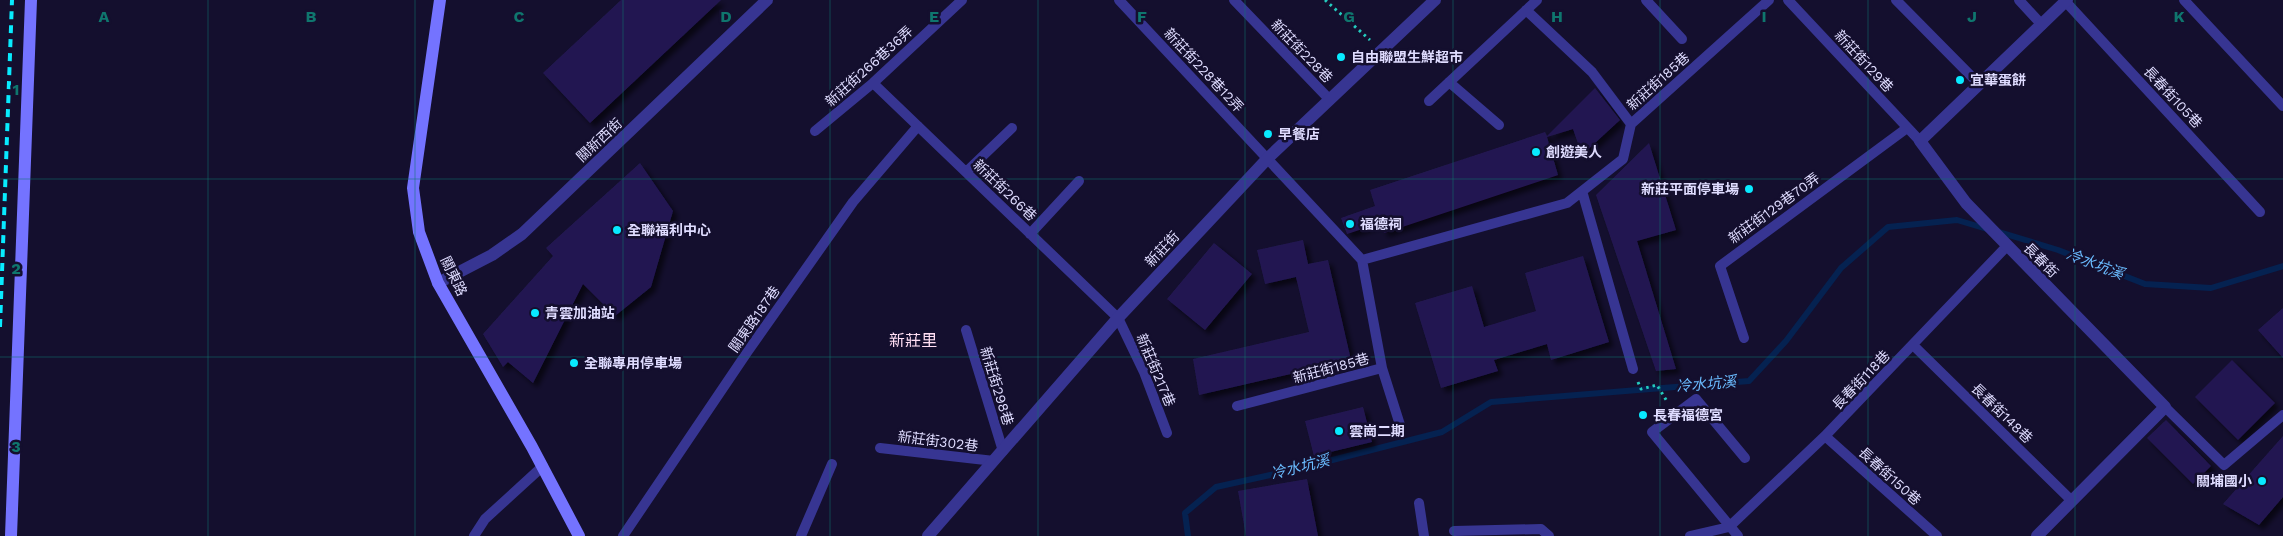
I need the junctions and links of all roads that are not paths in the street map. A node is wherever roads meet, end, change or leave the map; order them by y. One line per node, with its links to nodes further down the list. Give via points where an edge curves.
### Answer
1 (31, 0): 63 (street)
2 (440, 0): 40 (street, 關東路, via 413,188 419,232)
3 (767, 0): 40 (street, 關新西街, via 522,234 492,255)
4 (962, 0): 20 (lane, 新莊街266巷36弄)
5 (1119, 0): 32 (lane, 新莊街228巷12弄)
6 (1234, 0): 22 (lane, 新莊街228巷)
7 (1435, 0): 22 (street, 新莊街)
8 (1537, 0): 16 (lane)
9 (1646, 0): 18 (lane)
10 (1769, 0): 25 (lane, 新莊街185巷)
11 (1788, 0): 29 (lane, 新莊街129巷)
12 (1896, 0): 21 (lane)
13 (2019, 0): 17 (lane)
14 (2184, 0): 24 (lane)
15 (2066, 1): 17 (street); 36 (lane, 長春街105巷)
16 (1526, 10): 19 (lane); 25 (lane, via 1592,72)
17 (2042, 24): 21 (street)
18 (1682, 39)
19 (1449, 82): 23 (lane); 26 (lane)
20 (873, 83): 27 (lane, 新莊街266巷); 30 (lane, 新莊街266巷36弄)
21 (1978, 83): 31 (street)
22 (1330, 100): 32 (street, 新莊街)
23 (1428, 101)
24 (2283, 106)
25 (1631, 124): 35 (lane, 新莊街185巷, via 1623,159)
26 (1499, 125)
27 (918, 126): 33 (lane, 新莊街266巷); 66 (lane, 關東路187巷, via 848,210)
28 (1012, 128): 33 (lane)
29 (1907, 128): 31 (lane, 新莊街129巷); 43 (lane, 新莊街129巷70弄, via 1720,266)
30 (815, 131)
31 (1920, 142): 38 (street, 長春街, via 1966,203)
32 (1268, 158): 39 (lane); 41 (street, 新莊街)
33 (966, 172): 37 (lane, 新莊街266巷)
34 (1079, 180): 37 (lane)
35 (1582, 191): 39 (lane, 新莊街185巷, via 1567,203); 46 (lane)
36 (2260, 212)
37 (1030, 234): 41 (lane, 新莊街266巷)
38 (2007, 246): 44 (lane, 長春街118巷); 48 (street, 長春街)
39 (1362, 260): 45 (lane, 新莊街185巷)
40 (438, 283): 58 (street, 關東路)
41 (1118, 318): 51 (lane, 新莊街217巷, via 1144,372); 54 (street, 新莊街)
42 (966, 330): 54 (lane, 新莊街298巷)
43 (1744, 338)
44 (1913, 345): 52 (lane, 長春街118巷); 59 (lane, 長春街148巷)
45 (1382, 368): 47 (lane, 新莊街185巷); 50 (lane)
46 (1633, 369)
47 (1237, 406)
48 (2165, 407): 49 (lane, via 2224,465); 59 (street)
49 (2283, 414)
50 (1402, 428)
51 (1167, 433)
52 (1825, 436): 61 (lane, 長春街118巷); 73 (lane, 長春街150巷)
53 (880, 448): 56 (lane, 新莊街302巷)
54 (1003, 451): 56 (street, 新莊街)
55 (1745, 458): 61 (lane, via 1696,399 1652,432)
56 (994, 461): 68 (street, 新莊街)
57 (832, 464): 67 (lane)
58 (543, 466): 64 (lane, via 485,519); 65 (street, 關東路)
59 (2072, 501): 74 (street)
60 (1419, 504): 69 (lane)
61 (1729, 527): 71 (lane); 72 (lane)
62 (1454, 531): 70 (lane, via 1541,529)
63 (10, 536)
64 (474, 536)
65 (579, 536)
66 (623, 536)
67 (801, 536)
68 (928, 536)
69 (1424, 536)
70 (1549, 536)
71 (1690, 536)
72 (1738, 536)
73 (1937, 536)
74 (2037, 536)

